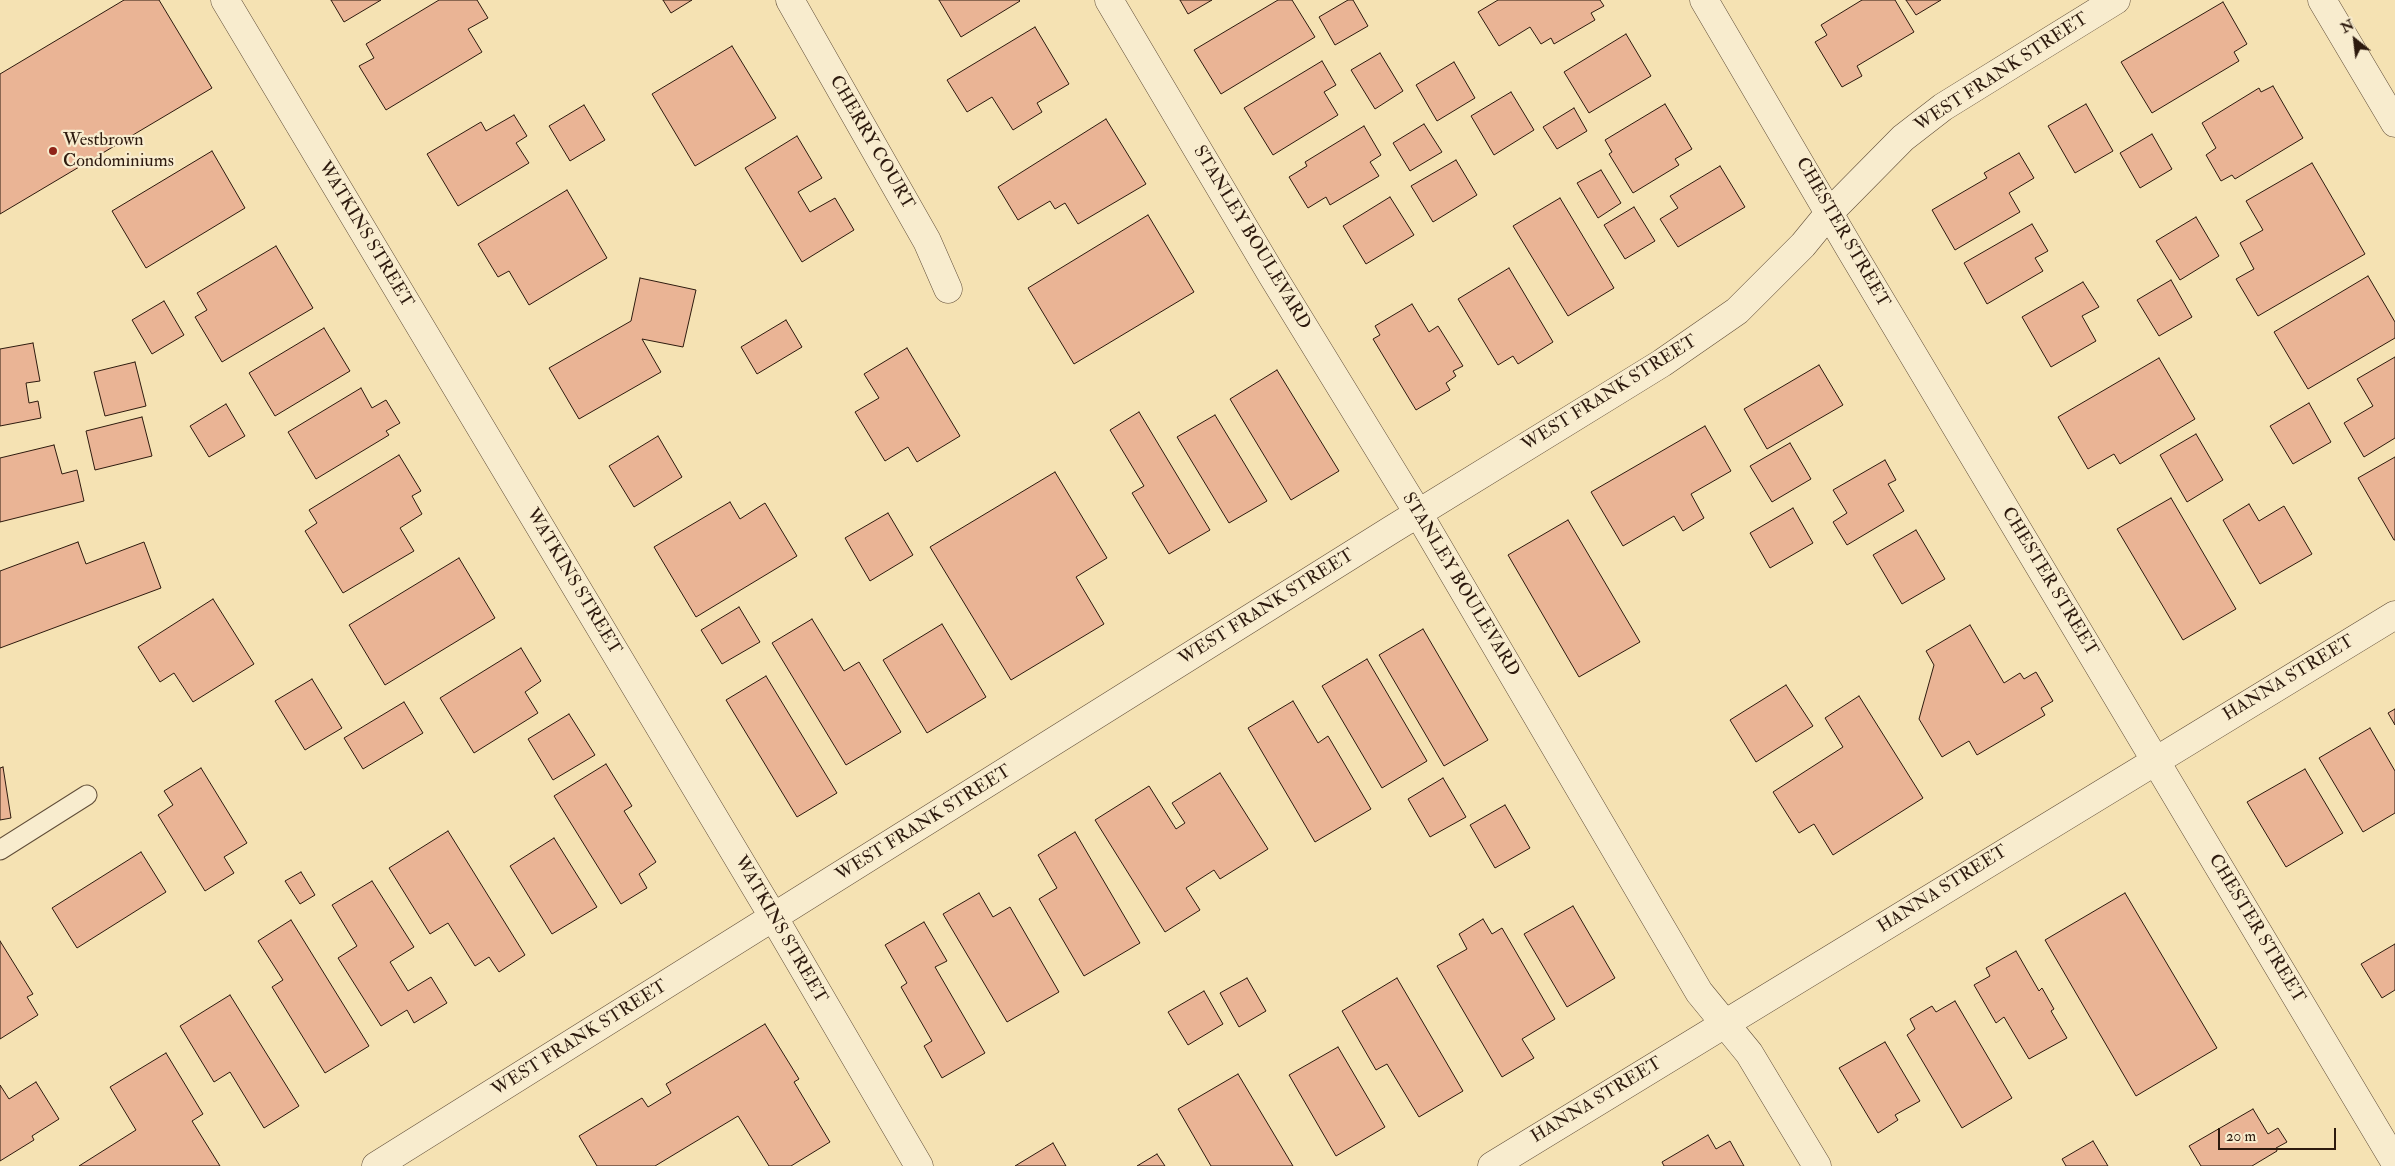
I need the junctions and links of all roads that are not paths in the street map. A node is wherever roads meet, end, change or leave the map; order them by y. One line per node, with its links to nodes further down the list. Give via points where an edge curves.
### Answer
1 (225, 0): 15 (street, WATKINS STREET)
2 (790, 0): 9 (street, CHERRY COURT, via 927,241)
3 (1109, 0): 10 (street, STANLEY BOULEVARD)
4 (1704, 0): 8 (street, CHESTER STREET)
5 (2116, 0): 8 (street, WEST FRANK STREET, via 1943,107 1903,138)
6 (2322, 0): 7 (street)
7 (2395, 124)
8 (1830, 212): 10 (street, WEST FRANK STREET, via 1803,246 1737,312 1662,363); 12 (street, CHESTER STREET)
9 (948, 289)
10 (1418, 513): 15 (street, WEST FRANK STREET); 16 (street, STANLEY BOULEVARD, via 1700,992)
11 (2395, 615): 12 (street, HANNA STREET)
12 (2156, 760): 16 (street, HANNA STREET); 17 (street, CHESTER STREET)
13 (87, 795): 14 (lane)
14 (0, 850)
15 (774, 918): 18 (street, WEST FRANK STREET); 19 (street, WATKINS STREET)
16 (1726, 1024): 20 (street, HANNA STREET); 21 (street, STANLEY BOULEVARD, via 1749,1053)
17 (2395, 1162)
18 (376, 1166)
19 (918, 1166)
20 (1492, 1166)
21 (1817, 1166)

